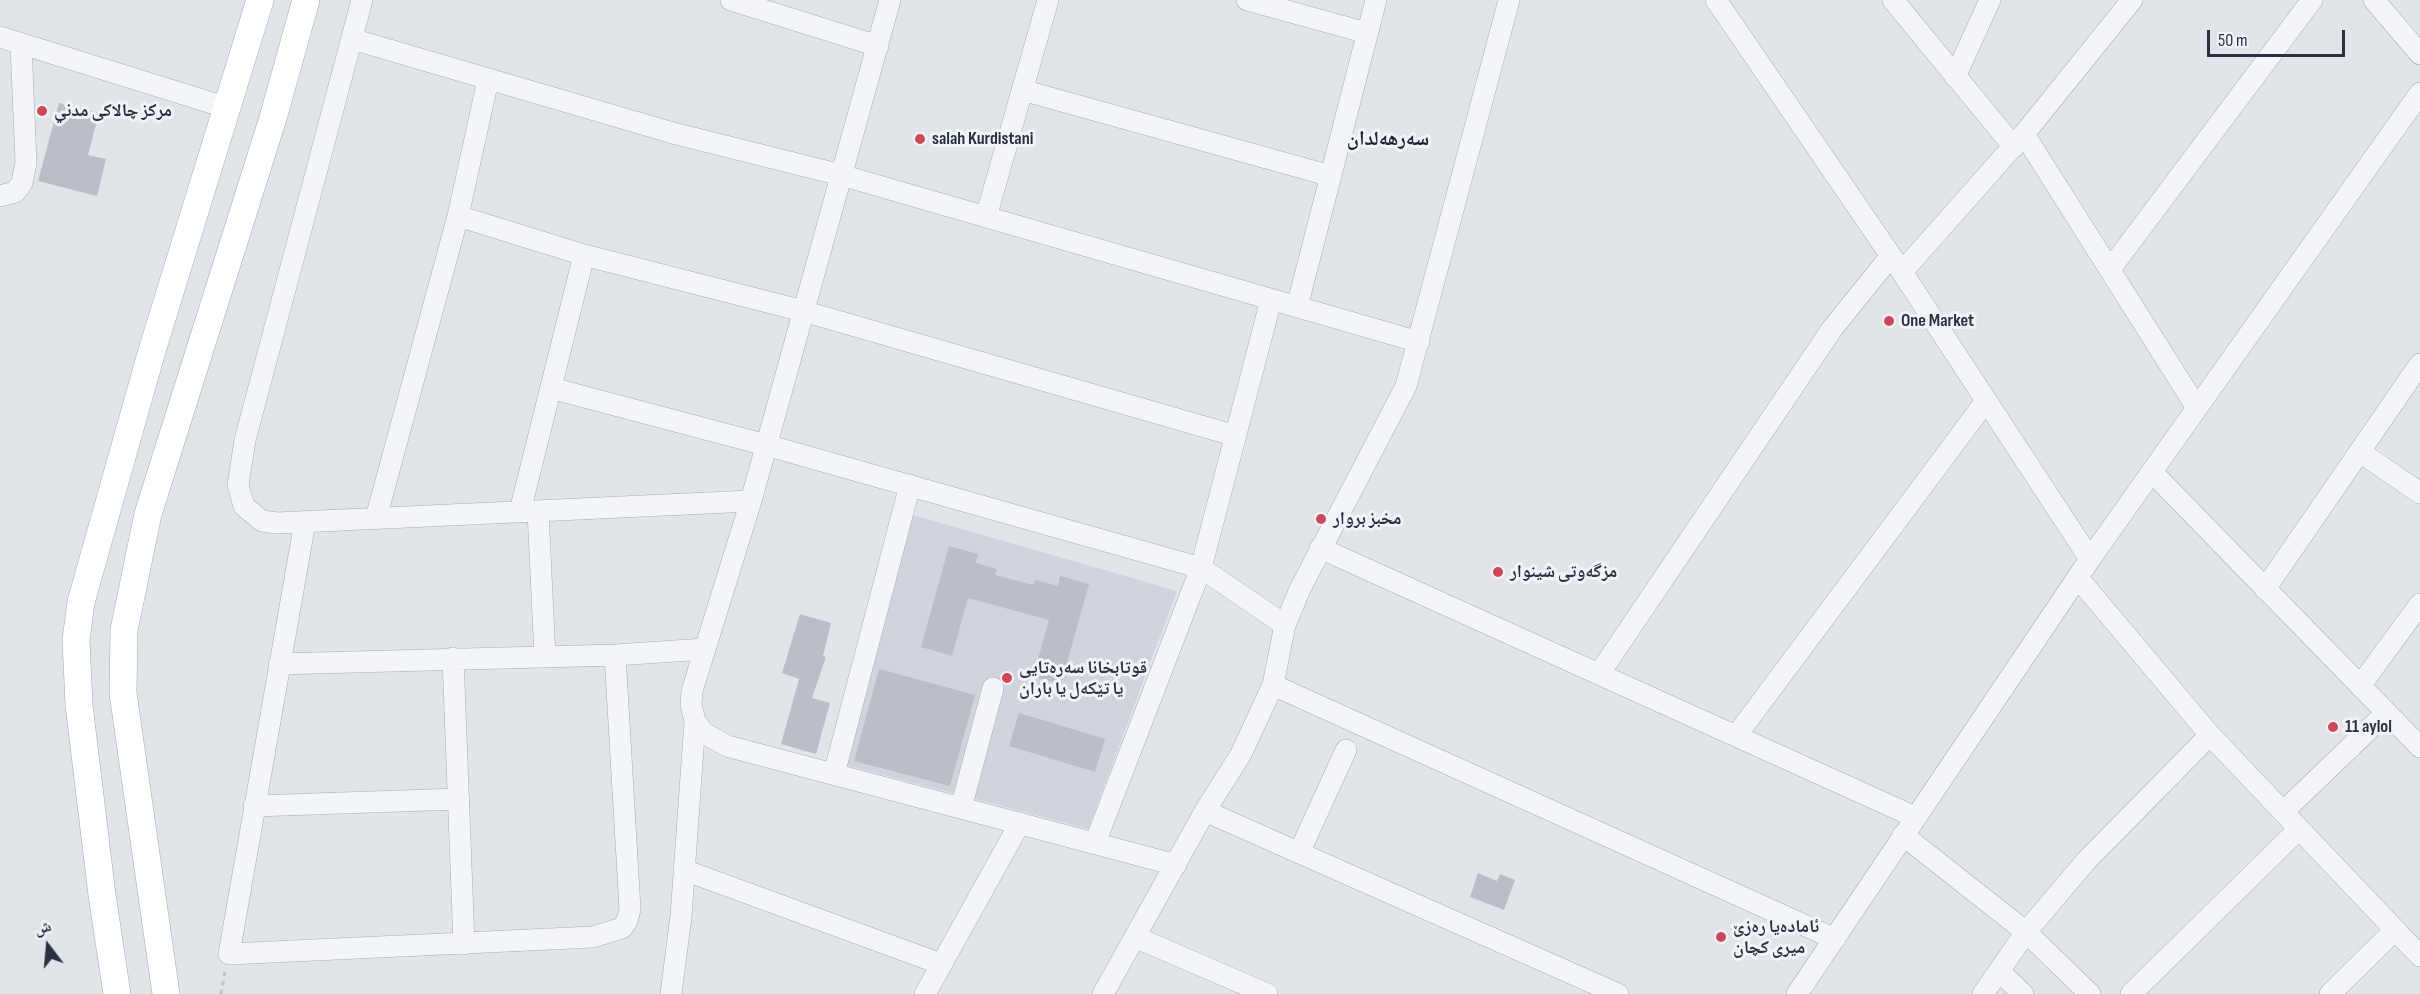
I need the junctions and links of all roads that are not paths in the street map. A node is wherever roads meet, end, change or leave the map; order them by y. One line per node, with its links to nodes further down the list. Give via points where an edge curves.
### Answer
1 (260, 0): 26 (main road)
2 (306, 0): 27 (main road)
3 (362, 0): 18 (street)
4 (730, 0): 20 (street)
5 (890, 0): 20 (street)
6 (1048, 0): 24 (street)
7 (1247, 0): 16 (street)
8 (1376, 0): 16 (street)
9 (1509, 0): 40 (street)
10 (1716, 0): 35 (street)
11 (1893, 0): 22 (street)
12 (1990, 0): 22 (street)
13 (2132, 0): 28 (street)
14 (2312, 0): 36 (street)
15 (2374, 0): 21 (street)
16 (1367, 33): 30 (street)
17 (0, 37): 19 (street)
18 (352, 39): 23 (street); 54 (street, via 240,464 240,497 251,515 277,523)
19 (21, 45): 26 (street); 31 (street, via 26,163 22,183 15,192)
20 (878, 46): 29 (street)
21 (2420, 54)
22 (1955, 77): 28 (street)
23 (488, 80): 29 (street, via 673,133); 32 (street)
24 (1022, 90): 30 (street); 33 (street)
25 (2420, 93): 44 (street)
26 (228, 108): 27 (main road); 99 (main road, via 107,507 81,603 76,640 79,705)
27 (273, 118): 100 (main road, via 148,514 124,630 123,693)
28 (2019, 140): 35 (street); 36 (street)
29 (842, 175): 33 (street); 39 (street)
30 (1331, 176): 38 (street)
31 (0, 195)
32 (458, 216): 34 (street); 53 (street)
33 (986, 217): 37 (street)
34 (585, 255): 39 (street); 42 (street)
35 (1896, 264): 43 (street); 67 (street, via 1832,329)
36 (2111, 268): 44 (street)
37 (1271, 300): 38 (street); 45 (street)
38 (1297, 307): 40 (street)
39 (803, 311): 45 (street); 46 (street)
40 (1419, 342): 55 (street, via 1406,386)
41 (2420, 364): 47 (street)
42 (551, 388): 46 (street); 52 (street)
43 (1986, 401): 56 (street); 74 (street)
44 (2198, 408): 48 (street)
45 (1236, 436): 57 (street)
46 (766, 445): 49 (street); 51 (street)
47 (2360, 452): 50 (street); 59 (street)
48 (2152, 473): 56 (street); 59 (street)
49 (910, 485): 57 (street); 77 (street)
50 (2420, 493)
51 (751, 501): 52 (street); 62 (street)
52 (529, 511): 53 (street); 64 (street)
53 (376, 518): 54 (street)
54 (304, 522): 66 (street)
55 (1320, 548): 61 (street); 67 (street)
56 (2090, 559): 58 (street)
57 (1202, 568): 61 (street); 87 (street)
58 (2078, 578): 73 (street); 83 (street)
59 (2265, 589): 69 (street)
60 (2420, 604): 69 (street)
61 (1285, 625): 68 (street)
62 (705, 649): 63 (street); 72 (street, via 692,691)
63 (615, 655): 64 (street); 95 (street, via 630,909 627,921 614,932 593,937)
64 (545, 657): 65 (street)
65 (453, 658): 66 (street); 78 (street)
66 (279, 664): 79 (street)
67 (1599, 674): 74 (street)
68 (1273, 686): 81 (street, via 1241,754); 94 (street)
69 (2360, 686): 71 (street)
70 (993, 688): 80 (street)
71 (2386, 713): 75 (street); 82 (street)
72 (695, 721): 77 (street, via 716,742); 90 (street)
73 (2210, 735): 82 (street); 92 (street, via 2086,861)
74 (1736, 736): 83 (street)
75 (2420, 747)
76 (1346, 750): 88 (street)
77 (834, 774): 80 (street)
78 (459, 799): 79 (street); 95 (street)
79 (254, 806): 95 (street, via 228,954)
80 (960, 808): 84 (street)
81 (1205, 811): 88 (street); 89 (street)
82 (2283, 812): 85 (street)
83 (1915, 817): 86 (street)
84 (1020, 823): 87 (street); 97 (street)
85 (2299, 829): 91 (street); 110 (street)
86 (1903, 835): 92 (street); 94 (street)
87 (1095, 843): 89 (street)
88 (1299, 853): 105 (street)
89 (1176, 865): 93 (street)
90 (684, 870): 97 (street); 101 (street)
91 (2395, 930): 96 (street); 111 (street)
92 (2026, 932): 98 (street); 109 (street)
93 (1136, 937): 103 (street); 104 (street)
94 (1835, 939): 106 (street)
95 (464, 944)
96 (2420, 956)
97 (941, 964): 102 (street)
98 (1999, 971): 107 (street); 108 (street)
99 (117, 994)
100 (166, 994)
101 (671, 994)
102 (925, 994)
103 (1103, 994)
104 (1267, 994)
105 (1617, 994)
106 (1797, 994)
107 (1983, 994)
108 (2023, 994)
109 (2090, 994)
110 (2131, 994)
111 (2330, 994)

